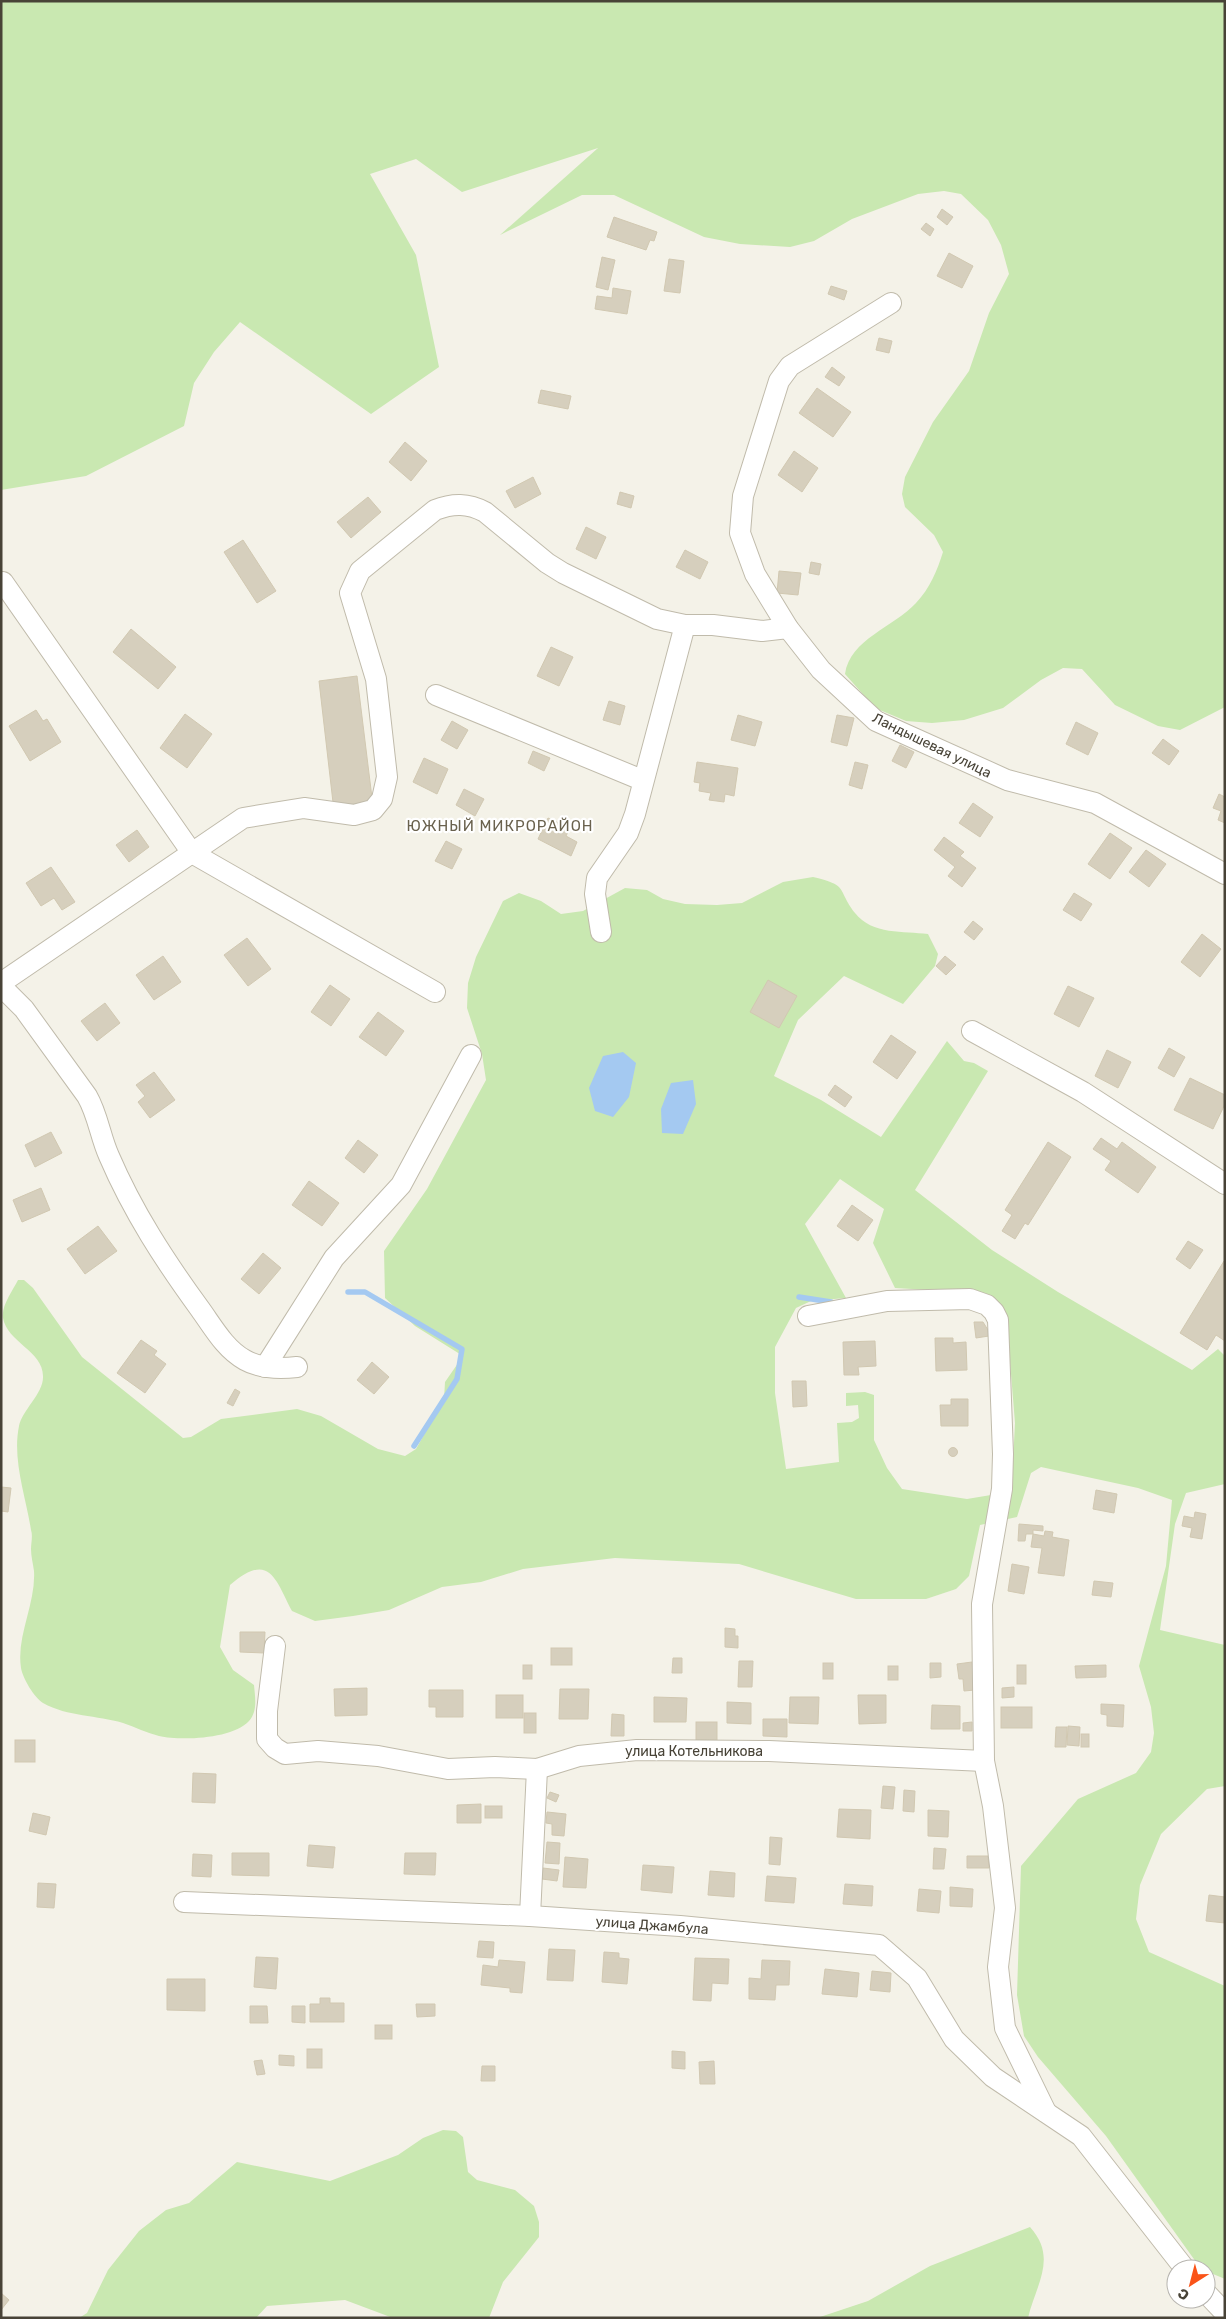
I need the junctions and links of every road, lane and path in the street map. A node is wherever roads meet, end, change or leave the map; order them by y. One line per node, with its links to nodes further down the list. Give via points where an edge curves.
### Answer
1 (891, 303): 4 (street, Ландышевая улица, via 790,366 779,381 772,400 744,496 740,533 755,574)
2 (3, 582): 7 (street)
3 (685, 625): 4 (street, via 713,625 762,632); 6 (street); 7 (street, via 657,619 563,573 473,506 447,505 435,510 360,572 350,593 376,679 387,777 382,799 374,810 354,815 304,808 243,818)
4 (788, 628): 8 (street, Ландышевая улица, via 821,670 876,721 1007,780 1095,803)
5 (436, 695): 6 (street)
6 (642, 780): 9 (street, via 628,833 597,878 594,894)
7 (192, 853): 10 (street); 11 (street)
8 (1225, 874)
9 (601, 932)
10 (1, 984): 16 (street, via 24,1009 87,1096 110,1159 138,1219 166,1262 232,1350 246,1361)
11 (435, 992)
12 (972, 1031): 14 (street, via 1083,1092)
13 (471, 1055): 16 (street, via 401,1185 334,1258)
14 (1225, 1184)
15 (808, 1316): 19 (street, via 887,1301 970,1299 987,1306 998,1320 1002,1490 982,1604)
16 (265, 1367): 17 (street)
17 (297, 1367)
18 (275, 1646): 20 (street, улица Котельникова, via 267,1739 285,1754 318,1751 378,1756 448,1769)
19 (984, 1762): 20 (street, улица Котельникова, via 769,1751 637,1750 579,1756); 23 (street, via 993,1806 1005,1908 998,1967 1005,2028)
20 (537, 1769): 22 (street)
21 (184, 1902): 22 (street, улица Джамбула)
22 (530, 1916): 23 (street, улица Джамбула, via 879,1945 917,1978 960,2045 993,2076)
23 (1046, 2112): 24 (street, улица Джамбула, via 1081,2136)
24 (1177, 2259)
25 (1216, 2304): 26 (street)
26 (1225, 2314)

